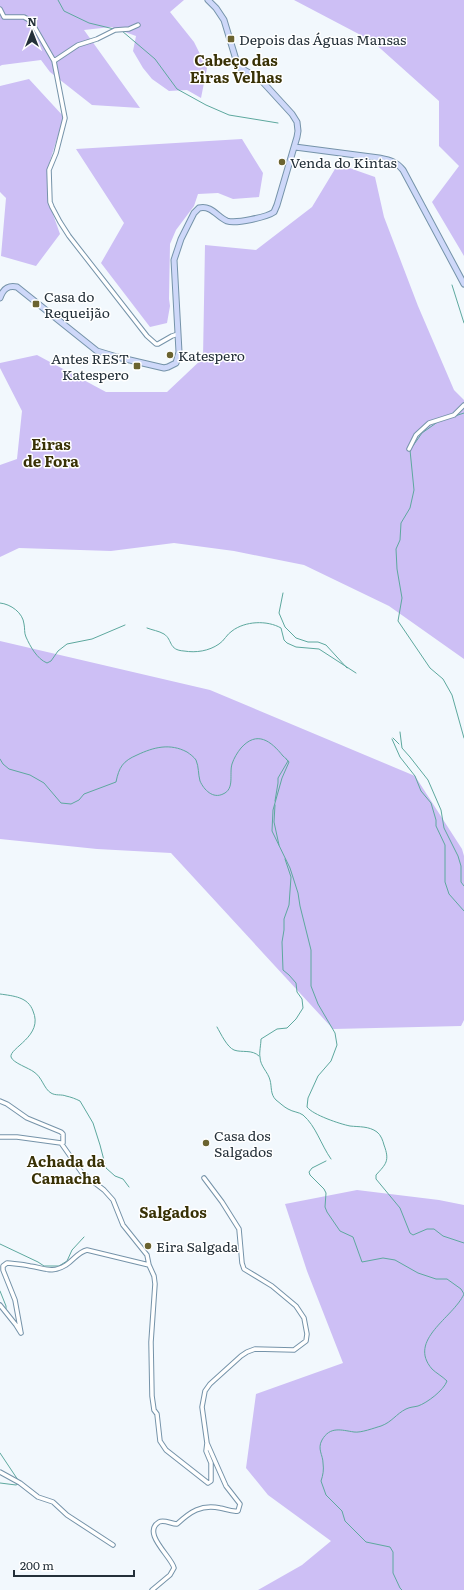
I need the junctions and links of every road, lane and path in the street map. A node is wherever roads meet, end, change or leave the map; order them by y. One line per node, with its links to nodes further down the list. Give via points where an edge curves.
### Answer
1 (208, 0): 5 (main road, via 224,20 236,64 260,78 295,119 298,131)
2 (0, 9): 4 (street, via 5,18 20,17 31,21)
3 (138, 25): 4 (street, via 78,45)
4 (54, 60): 8 (street, via 65,118 49,170 50,202 54,213 147,336 158,344)
5 (295, 147): 6 (main road, via 379,158 398,164); 8 (main road, via 276,209 271,215 231,222 208,208 199,208 194,213 174,260)
6 (464, 284)
7 (0, 298): 8 (main road, via 6,288 19,288 97,350 157,366 168,367 176,363 179,352)
8 (178, 334)
9 (464, 405): 10 (street, via 454,415 429,423 416,435)
10 (409, 449)
11 (0, 1101): 13 (street, via 27,1118 61,1132 64,1138)
12 (0, 1137): 13 (street)
13 (61, 1144): 15 (street, via 82,1173 113,1200 123,1225 147,1255)
14 (204, 1178): 17 (street, via 239,1229 244,1269 272,1286 296,1306 304,1318 307,1334 306,1341 294,1350 255,1349 247,1352 210,1384 205,1391 202,1407)
15 (149, 1265): 16 (street, via 86,1250 58,1269 48,1270 7,1263 2,1268 15,1300 21,1333); 17 (street, via 155,1284 151,1342 152,1396 160,1441 166,1450 208,1483 211,1469 206,1451)
16 (0, 1305)
17 (208, 1443): 20 (street, via 226,1486 240,1504 239,1510 233,1512 219,1507 203,1508 190,1512 177,1524 159,1522 155,1526 156,1542 170,1558 174,1568 170,1575)
18 (0, 1472): 19 (street, via 38,1497 53,1502 67,1515)
19 (114, 1545)
20 (152, 1590)

